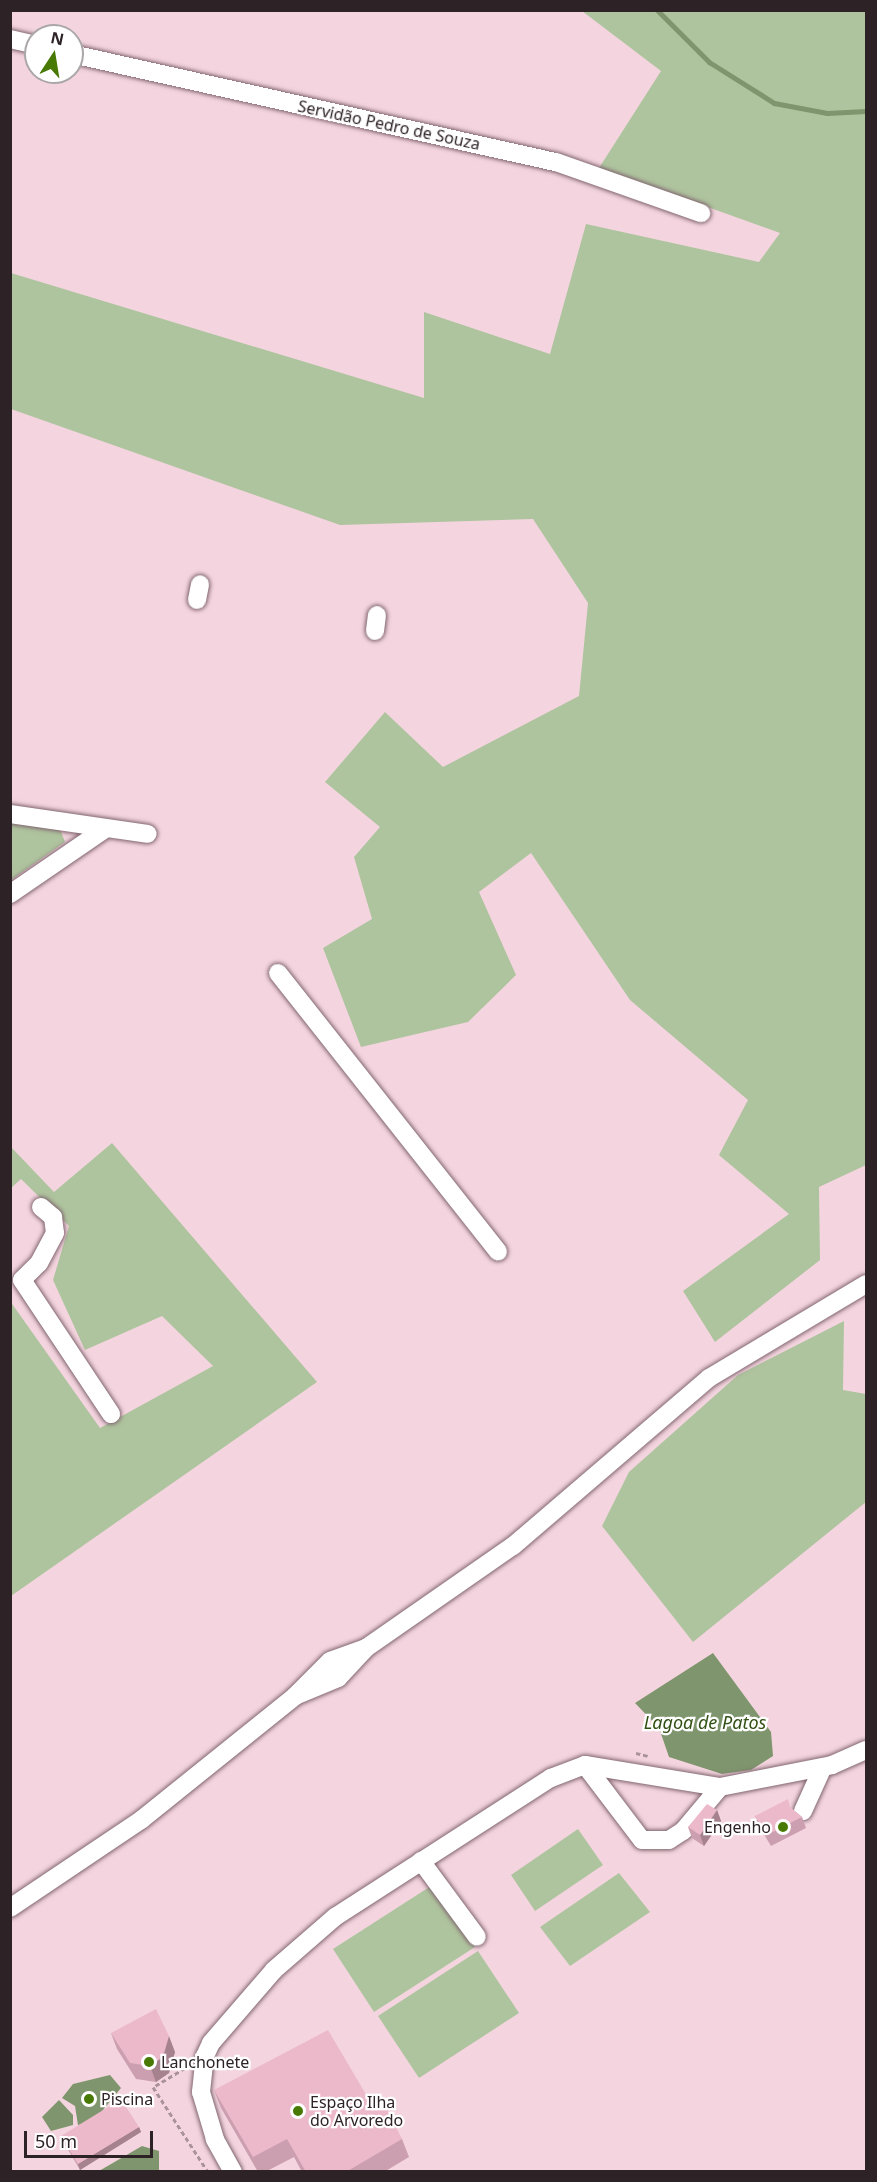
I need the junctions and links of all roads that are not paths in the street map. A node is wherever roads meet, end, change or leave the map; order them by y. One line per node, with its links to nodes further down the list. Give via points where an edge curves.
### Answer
1 (84, 57): 2 (street, Servidão Pedro de Souza, via 556,162)
2 (701, 213)
3 (10, 814): 4 (street)
4 (105, 829): 5 (street); 6 (street)
5 (148, 834)
6 (10, 894)
7 (278, 973): 9 (street)
8 (41, 1207): 11 (street, via 53,1217 55,1233 39,1263 22,1280)
9 (498, 1252)
10 (867, 1284): 18 (street, via 709,1378 541,1525 366,1648 330,1661 295,1696 141,1820)
11 (111, 1414)
12 (867, 1750): 14 (street)
13 (585, 1765): 15 (street); 15 (street, via 642,1840 669,1840 683,1831); 17 (street, via 551,1778)
14 (823, 1767): 15 (street); 16 (street)
15 (720, 1787)
16 (803, 1811)
17 (421, 1861): 19 (street); 20 (street, via 335,1917 274,1970 211,2043 205,2056 201,2092 214,2139)
18 (10, 1908)
19 (477, 1937)
20 (233, 2172)

